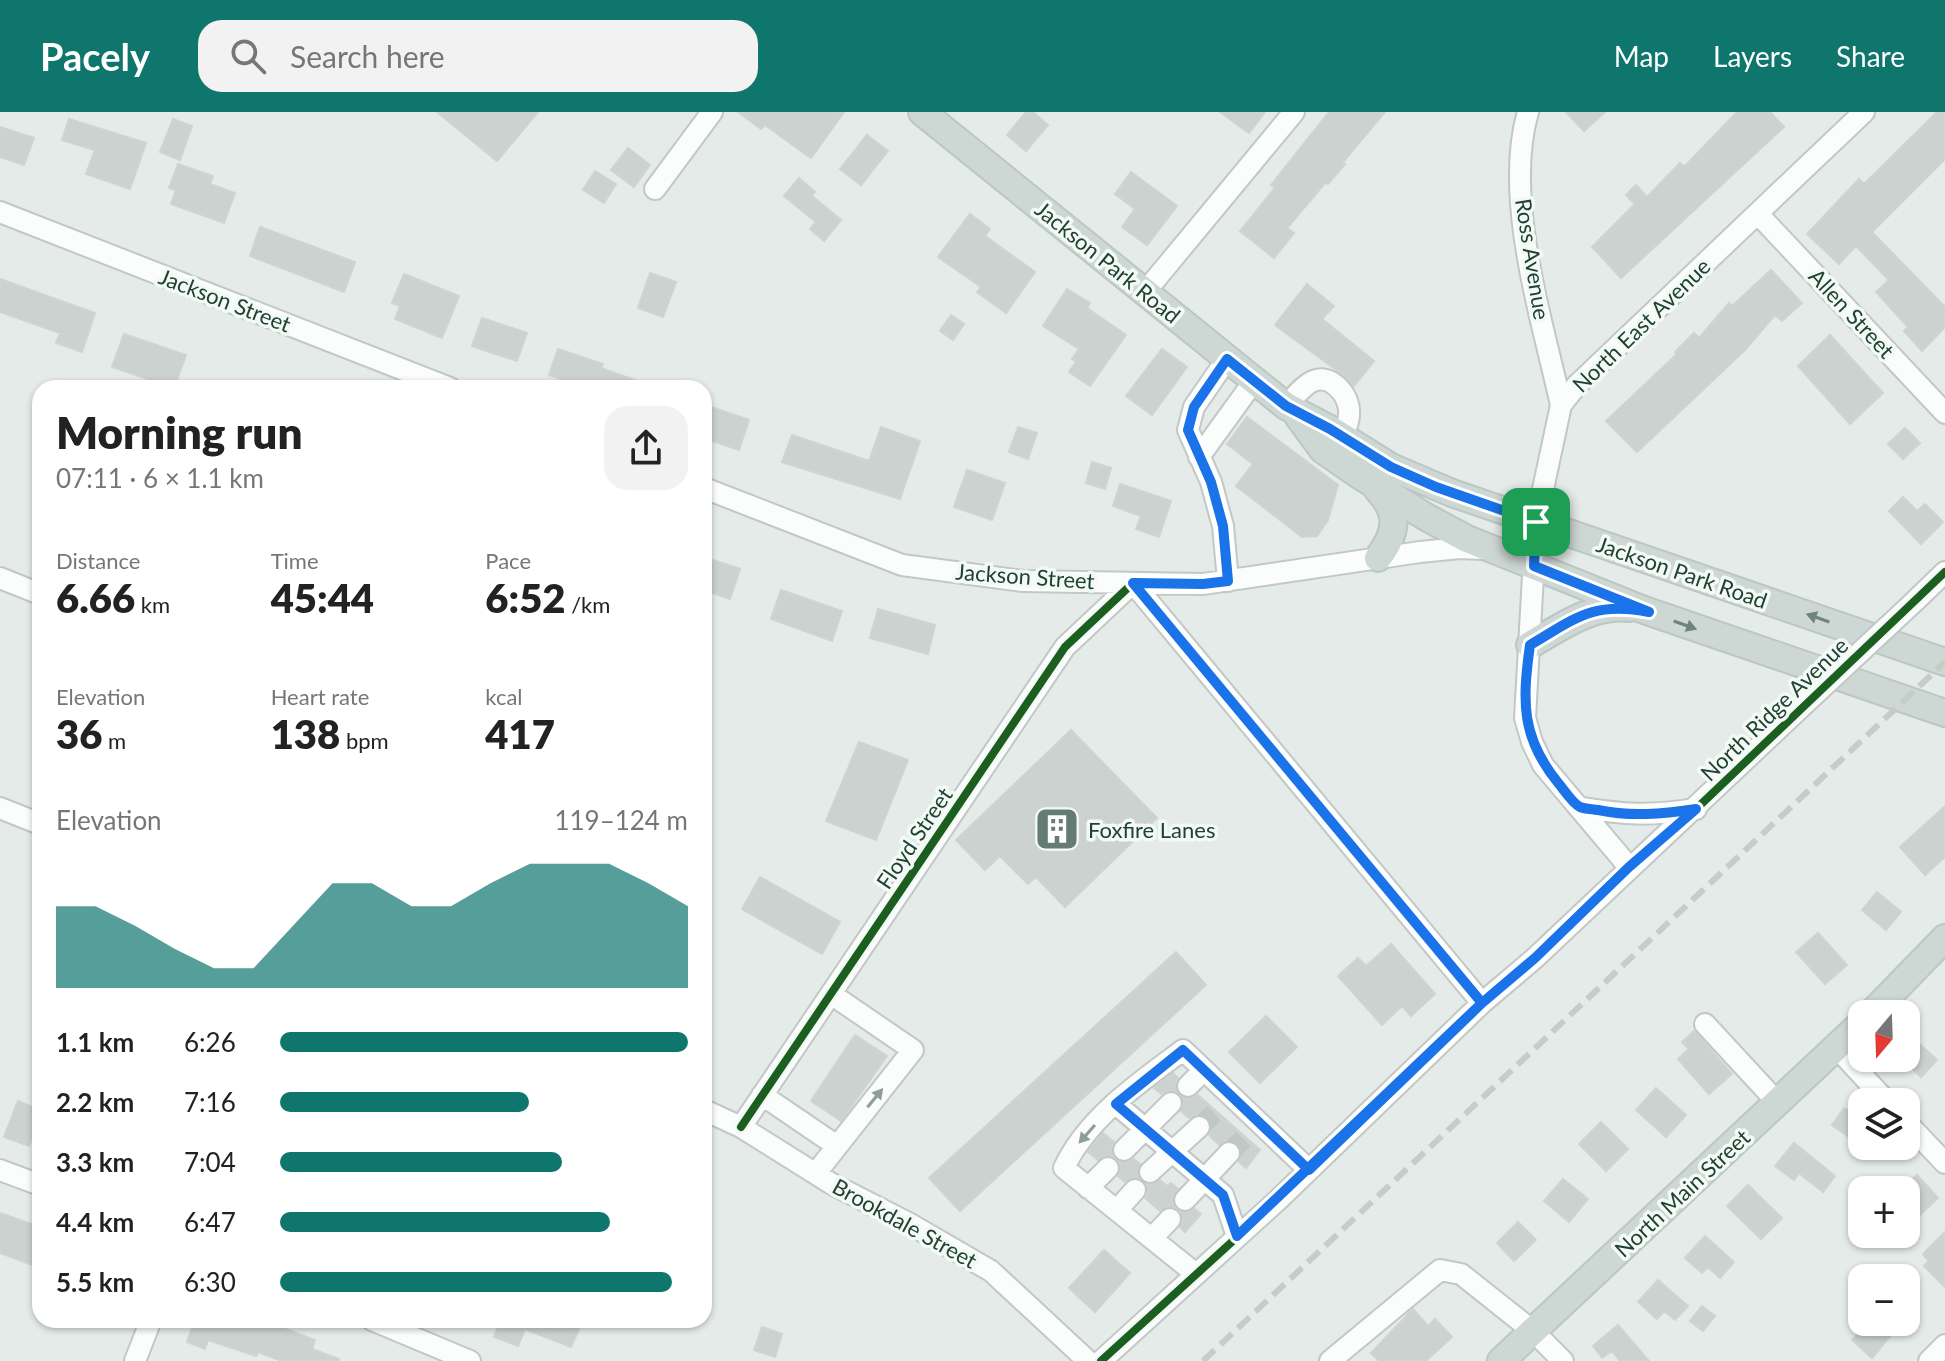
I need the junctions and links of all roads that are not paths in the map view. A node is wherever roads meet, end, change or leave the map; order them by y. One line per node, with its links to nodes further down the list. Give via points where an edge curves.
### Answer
1 (712, 112): 6 (street)
2 (922, 112): 9 (main road, Jackson Park Road)
3 (1294, 112): 9 (street)
4 (1528, 112): 13 (street, Ross Avenue, via 1522,212)
5 (1864, 112): 8 (street, North East Avenue)
6 (655, 189)
7 (0, 212): 11 (street, Jackson Street)
8 (1758, 214): 13 (street, North East Avenue); 15 (street, Allen Street)
9 (1145, 292): 10 (main road, Jackson Park Road)
10 (1227, 359): 12 (main road, Jackson Park Road); 17 (street, via 1194,407 1188,430)
11 (430, 380)
12 (1254, 381): 14 (main road, Jackson Park Road); 17 (street)
13 (1561, 405): 20 (street, North East Avenue)
14 (1290, 409): 16 (main road, Jackson Park Road); 16 (street, via 1303,388 1325,379 1347,397 1350,413); 18 (main road, Jackson Park Road, via 1323,450)
15 (1945, 413)
16 (1342, 436): 20 (main road, Jackson Park Road, via 1405,474)
17 (1199, 457): 26 (street, via 1223,526)
18 (1372, 485): 21 (main road, Jackson Park Road, via 1449,530); 22 (main road, via 1389,503 1394,523)
19 (712, 491): 27 (street, Jackson Street, via 902,565 1023,581)
20 (1536, 522): 23 (street, North East Avenue); 31 (main road, Jackson Park Road, one-way to 20)
21 (1502, 553): 22 (street, Jackson Street, via 1460,548); 23 (main road, Jackson Park Road)
22 (1378, 558): 26 (street, Jackson Street)
23 (1534, 566): 29 (main road, Jackson Park Road); 30 (street, North East Avenue)
24 (1945, 572): 35 (street, North Ridge Avenue, bridge)
25 (0, 578): 28 (street)
26 (1228, 581): 27 (street, Jackson Street)
27 (1133, 583): 39 (street, Floyd Street, via 1065,647); 41 (street)
28 (32, 591)
29 (1649, 612): 30 (main road, via 1609,607 1576,618); 32 (main road, Jackson Park Road, one-way to 32)
30 (1530, 645): 33 (street, North East Avenue, via 1525,718 1532,742 1543,765)
31 (1945, 662)
32 (1945, 713)
33 (1578, 807): 35 (street, via 1653,816); 37 (street, North East Avenue)
34 (0, 808): 36 (street)
35 (1696, 809): 37 (street, North Ridge Avenue)
36 (32, 821)
37 (1629, 867): 41 (street, North Ridge Avenue)
38 (1945, 938): 40 (main road)
39 (831, 994): 48 (street, Floyd Street); 59 (street, one-way to 39, via 913,1050)
40 (1885, 1000)
41 (1482, 1003): 66 (street, North Ridge Avenue)
42 (1705, 1024): 51 (street)
43 (1848, 1037): 44 (main road, North Main Street)
44 (1837, 1048): 47 (street); 51 (main road, North Main Street)
45 (1204, 1070): 46 (street); 49 (street); 52 (street, via 1183,1050)
46 (1188, 1086)
47 (1874, 1088)
48 (762, 1095): 55 (street, Floyd Street); 59 (street)
49 (1233, 1098): 53 (street); 66 (street, via 1253,1131)
50 (1171, 1103): 57 (street)
51 (1778, 1103): 81 (main road, North Main Street)
52 (1116, 1104): 57 (street); 71 (street, one-way to 71, via 1089,1130 1064,1168)
53 (1216, 1112)
54 (712, 1114): 55 (street, Brookdale Street)
55 (741, 1127): 68 (street, Brookdale Street)
56 (1199, 1127): 61 (street)
57 (1145, 1128): 60 (street); 61 (street)
58 (1920, 1137): 63 (street)
59 (837, 1146): 68 (street)
60 (1124, 1150)
61 (1173, 1151): 67 (street); 69 (street)
62 (1229, 1153): 69 (street)
63 (1945, 1163)
64 (1108, 1168): 71 (street)
65 (0, 1170): 70 (street)
66 (1309, 1170): 76 (street, North Ridge Avenue)
67 (1150, 1172)
68 (816, 1173): 85 (street, Brookdale Street, via 991,1271)
69 (1204, 1178): 73 (street); 76 (street, via 1223,1195)
70 (32, 1182)
71 (1088, 1188): 74 (street)
72 (1135, 1190): 74 (street)
73 (1185, 1200)
74 (1117, 1210): 77 (street)
75 (1170, 1219): 77 (street)
76 (1237, 1236): 78 (street, North Ridge Avenue)
77 (1152, 1238): 78 (street)
78 (1196, 1274): 86 (street, North Ridge Avenue)
79 (148, 1328): 84 (street)
80 (390, 1328): 83 (street)
81 (1534, 1332): 87 (street, via 1461,1274 1440,1270); 88 (main road, North Main Street); 89 (street)
82 (1945, 1345): 90 (street)
83 (458, 1359)
84 (135, 1361)
85 (1088, 1361)
86 (1101, 1361)
87 (1330, 1361)
88 (1501, 1361)
89 (1563, 1361)
90 (1929, 1361)

